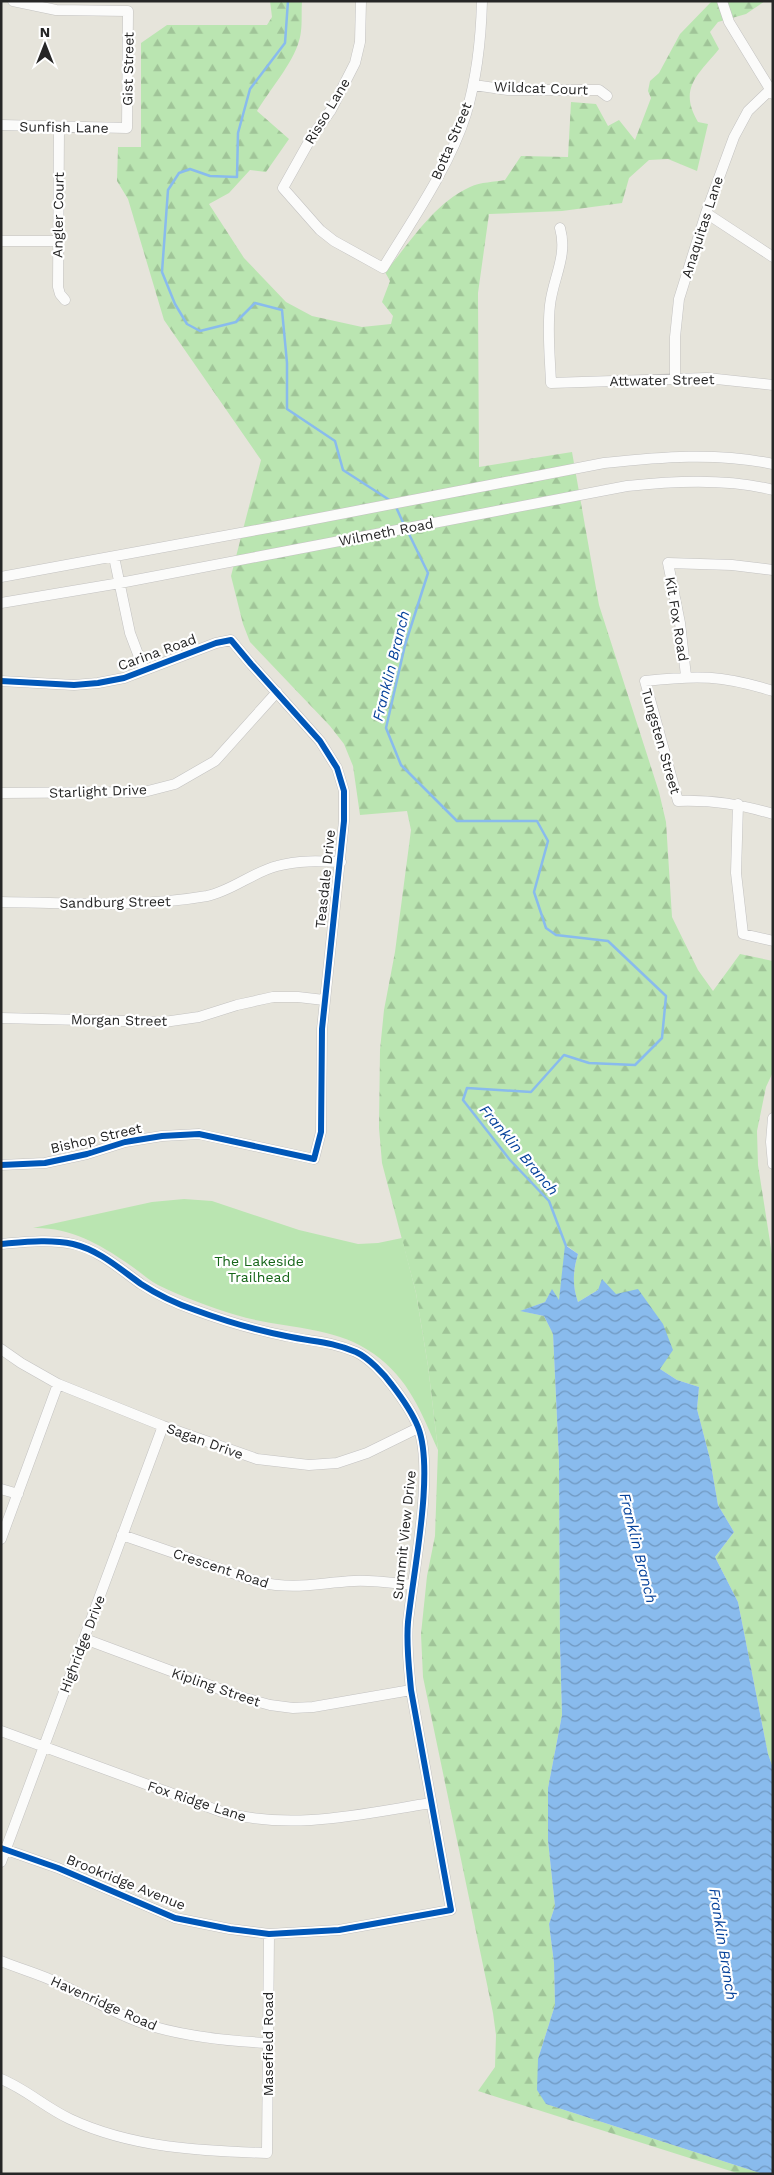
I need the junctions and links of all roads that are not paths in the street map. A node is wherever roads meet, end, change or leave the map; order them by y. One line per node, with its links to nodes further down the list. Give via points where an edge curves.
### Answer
1 (13, 1): 10 (street, Gist Street, via 56,10 128,11)
2 (362, 1): 16 (street, Risso Lane, via 360,42 355,63 331,110 283,188 320,230)
3 (482, 1): 5 (street, Botta Street)
4 (722, 1): 6 (street, via 729,22)
5 (474, 84): 7 (street, Wildcat Court, via 508,90 599,90); 16 (street, Botta Street, via 465,116 440,171)
6 (772, 91): 11 (street, Anaquitas Lane, via 748,111 734,136)
7 (607, 96)
8 (1, 125): 9 (street, Sunfish Lane)
9 (59, 127): 10 (street, Sunfish Lane); 13 (street, Angler Court)
10 (127, 128)
11 (706, 213): 15 (street); 18 (street, Anaquitas Lane, via 679,299)
12 (560, 228): 18 (street, Attwater Street, via 564,245 550,302 548,328 551,383)
13 (57, 240): 14 (street); 17 (street, Angler Court, via 58,287)
14 (1, 241)
15 (773, 258)
16 (383, 268)
17 (65, 300)
18 (675, 378): 19 (street, Attwater Street)
19 (773, 385)
20 (773, 464): 22 (street, Wilmeth Road, via 716,456 604,463)
21 (773, 490): 25 (street, Wilmeth Road, via 721,483 662,482 627,486)
22 (114, 557): 24 (street, Wilmeth Road); 25 (street)
23 (773, 570): 29 (street, Kit Fox Road, via 668,563)
24 (1, 577)
25 (120, 583): 26 (street, Wilmeth Road); 28 (street, via 130,633)
26 (1, 603)
27 (231, 640): 28 (street, Carina Road); 32 (street, Teasdale Drive)
28 (144, 670): 30 (street, Carina Road, via 98,683)
29 (686, 676): 31 (street, via 727,679); 34 (street, Tungsten Street, via 645,681 678,801)
30 (1, 681)
31 (773, 691)
32 (277, 692): 33 (street, Starlight Drive, via 215,761 175,784 144,792); 36 (street, Teasdale Drive, via 320,741 337,768 344,791)
33 (1, 793)
34 (738, 804): 35 (street); 38 (street, via 736,874 743,934)
35 (773, 814)
36 (341, 862): 37 (street, Sandburg Street, via 307,860 275,866 211,895 170,902); 39 (street, Teasdale Drive)
37 (1, 902)
38 (773, 941)
39 (324, 1000): 40 (street, Morgan Street, via 273,997 199,1017 164,1022); 42 (street, Teasdale Drive, via 321,1132)
40 (1, 1018)
41 (773, 1118): 43 (street)
42 (314, 1159): 44 (street, Bishop Street, via 199,1134 125,1142 45,1163)
43 (772, 1159)
44 (1, 1164)
45 (1, 1244): 49 (street, Summit View Drive, via 36,1241 74,1244 107,1258 143,1285 194,1310 288,1336 326,1341 358,1353 386,1376)
46 (1, 1349): 47 (street, Sagan Drive)
47 (58, 1384): 48 (street, Sagan Drive); 51 (street)
48 (163, 1426): 49 (street, Sagan Drive, via 257,1459 309,1465 337,1463 367,1453); 52 (street, Highridge Drive)
49 (418, 1428): 54 (street, Summit View Drive, via 424,1460 423,1497)
50 (1, 1489): 51 (street)
51 (18, 1494): 53 (street)
52 (122, 1535): 54 (street, Crescent Road, via 258,1582 279,1586 370,1581); 55 (street, Highridge Drive)
53 (1, 1539)
54 (412, 1585): 56 (street, Summit View Drive, via 408,1625)
55 (85, 1639): 56 (street, Kipling Street, via 270,1705 313,1707); 58 (street, Highridge Drive)
56 (411, 1690): 59 (street, Summit View Drive)
57 (1, 1731): 58 (street, Fox Ridge Lane)
58 (44, 1746): 59 (street, Fox Ridge Lane, via 244,1818 307,1821); 60 (street, Highridge Drive)
59 (431, 1803): 62 (street, Summit View Drive)
60 (4, 1848): 61 (street, Highridge Drive); 63 (street, Brookridge Avenue, via 175,1918 230,1930)
61 (1, 1862)
62 (451, 1910): 63 (street, Brookridge Avenue, via 340,1930)
63 (269, 1934): 65 (street, Masefield Road)
64 (1, 1961): 65 (street, Havenridge Road, via 57,1982 146,2024 220,2041)
65 (268, 2043): 66 (street, Masefield Road, via 267,2154 209,2151 134,2140 70,2119)
66 (1, 2079)

